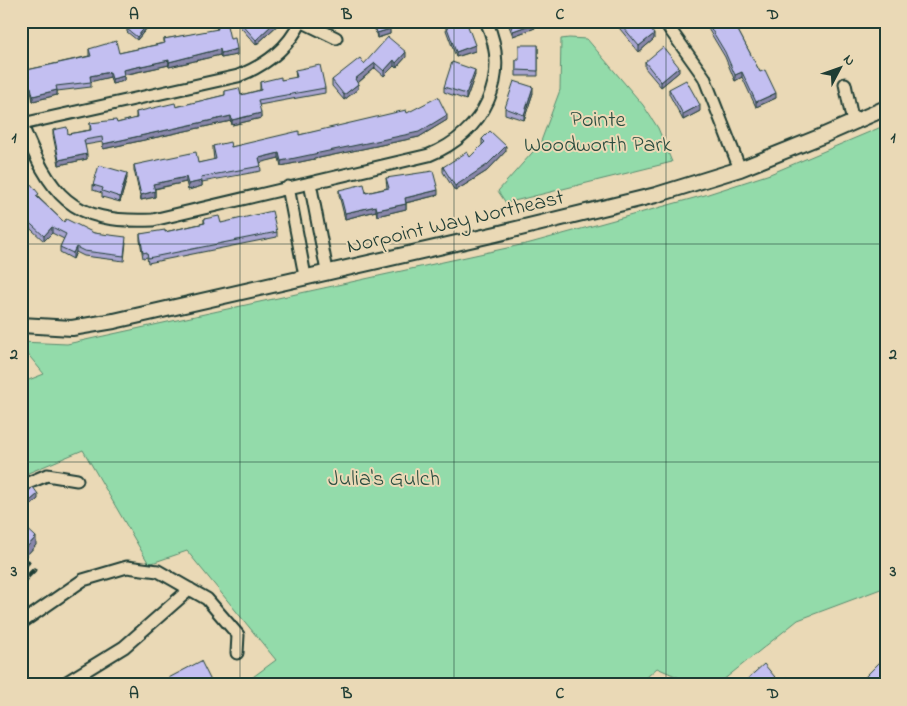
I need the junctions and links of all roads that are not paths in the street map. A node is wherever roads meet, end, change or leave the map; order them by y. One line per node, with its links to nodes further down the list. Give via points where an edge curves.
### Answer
1 (302, 21): 4 (street); 7 (street, via 290,40 271,59 238,76)
2 (486, 21): 10 (street, via 494,42 495,80 479,117 462,135 450,146 429,155)
3 (664, 21): 9 (street, via 704,76)
4 (336, 38)
5 (845, 84): 8 (street)
6 (886, 108): 8 (main road, Norpoint Way Northeast)
7 (21, 123): 11 (street, via 37,161 54,188 68,201 104,219 153,220)
8 (853, 123): 9 (main road, Norpoint Way Northeast)
9 (740, 169): 14 (main road, Norpoint Way Northeast, via 566,218)
10 (310, 183): 11 (street); 12 (street)
11 (288, 187): 13 (street)
12 (317, 220): 13 (street); 14 (street)
13 (296, 224): 15 (street)
14 (327, 271): 15 (main road, Norpoint Way Northeast)
15 (305, 276): 16 (main road, Norpoint Way Northeast, via 114,321 72,328)
16 (21, 325)
17 (78, 480): 18 (street, via 47,475)
18 (21, 486)
19 (190, 589): 20 (street, via 158,571 128,567 83,580); 21 (street, via 207,599 238,635); 22 (street, via 124,647)
20 (21, 623)
21 (237, 654)
22 (67, 682)

